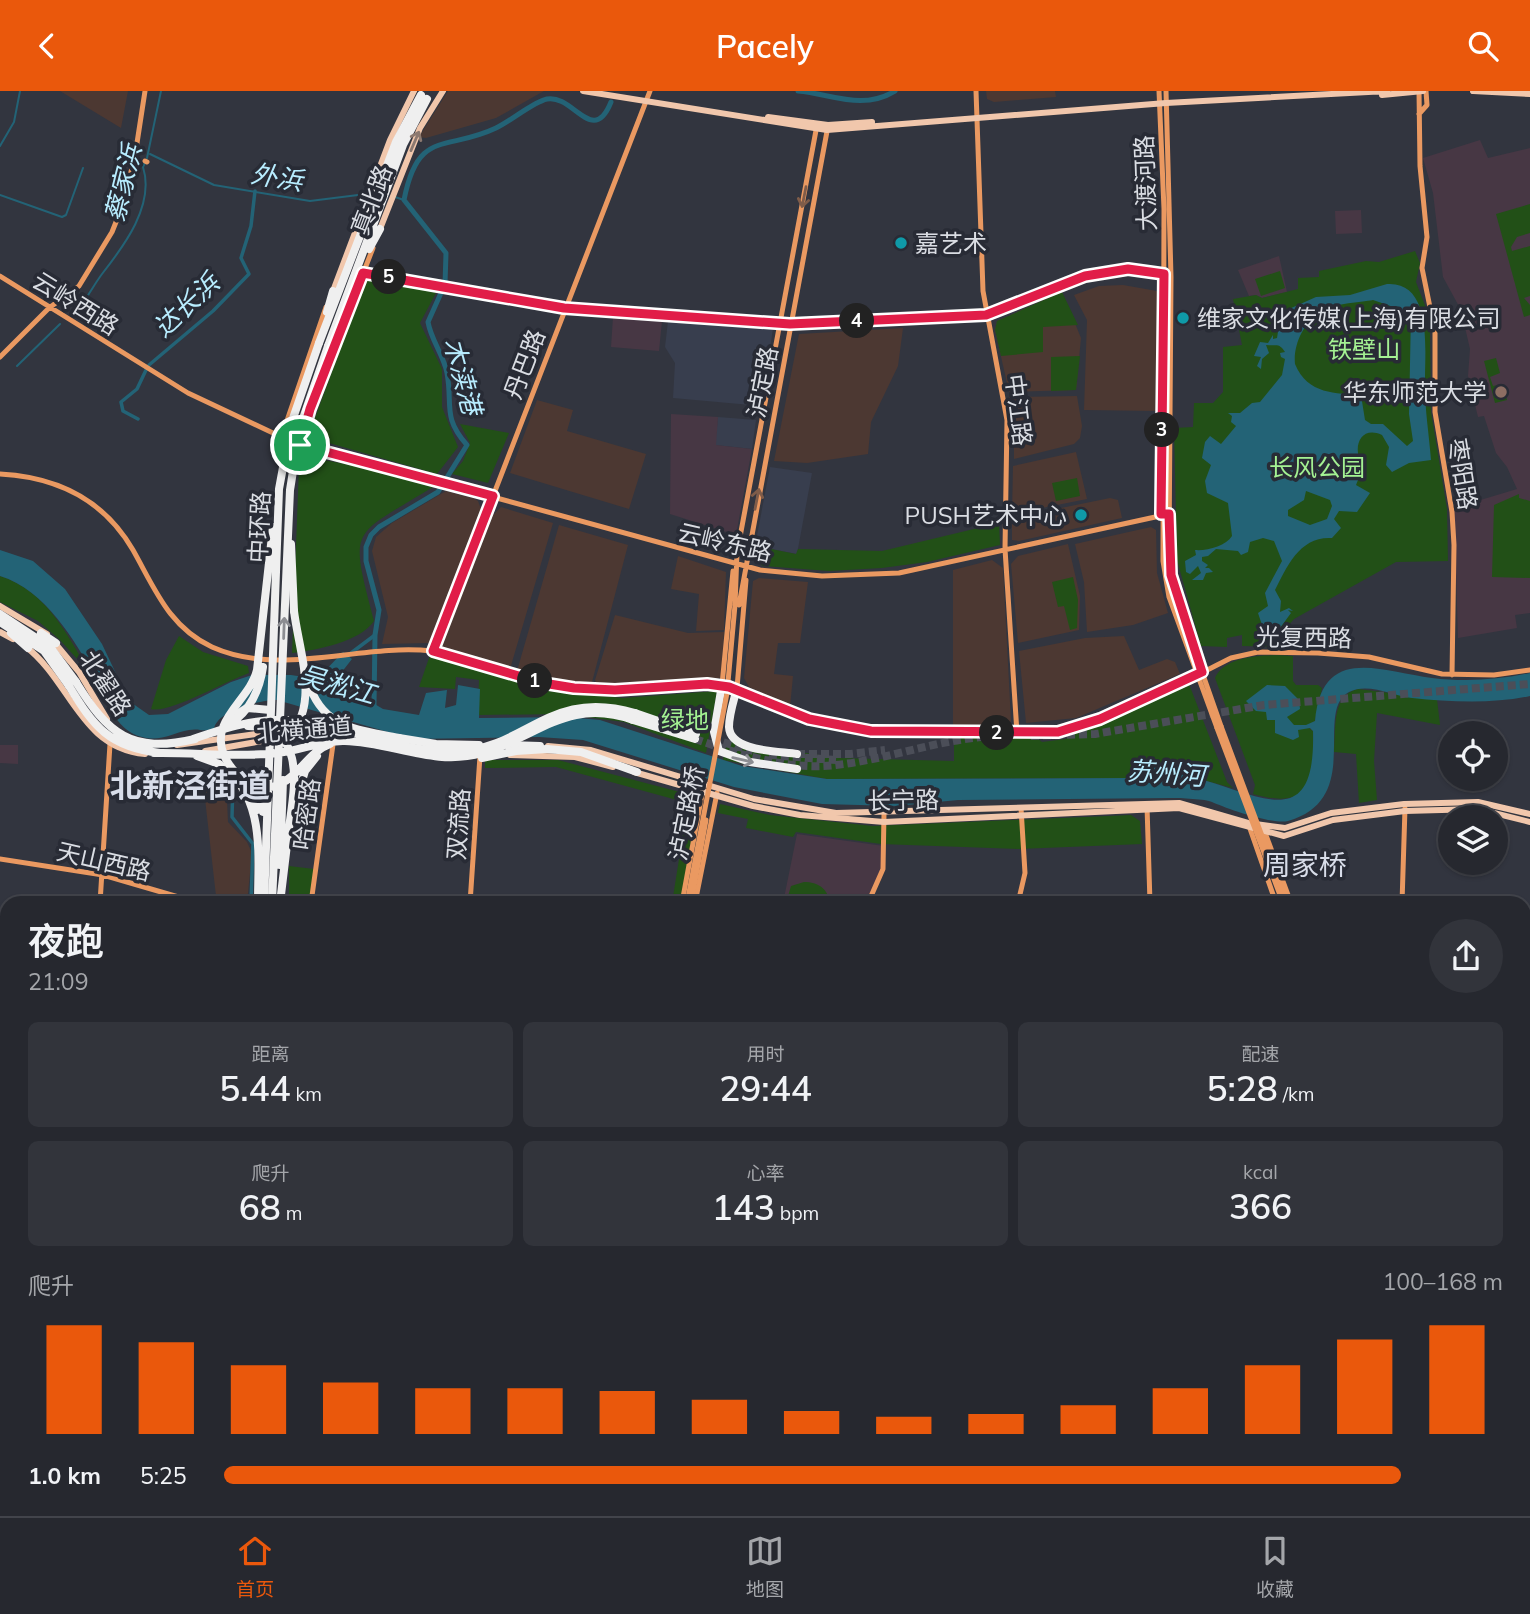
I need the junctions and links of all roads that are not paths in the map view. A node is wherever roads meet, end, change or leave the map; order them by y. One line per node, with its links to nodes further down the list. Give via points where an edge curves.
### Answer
1 (145, 91): 26 (street, via 135,156 113,232 79,286)
2 (443, 91): 20 (main road, 真北路, one-way to 2)
3 (583, 91): 15 (main road)
4 (607, 91): 15 (main road)
5 (976, 91): 17 (street, 中江路)
6 (1158, 91): 16 (street, 大渡河路)
7 (1166, 91): 16 (street, 大渡河路)
8 (1306, 91): 16 (main road)
9 (1387, 91): 12 (main road)
10 (1473, 91): 13 (main road)
11 (1422, 92): 12 (main road); 55 (street, 枣阳路, via 1420,166 1427,237 1422,268 1435,332 1435,412 1452,512)
12 (1353, 93): 16 (main road)
13 (1529, 93)
14 (421, 95): 20 (main road, 真北路); 20 (highway, 中环路)
15 (648, 96): 18 (main road); 27 (street, 丹巴路)
16 (1163, 101): 17 (main road); 23 (street, 大渡河路); 40 (street, 大渡河路, via 1171,265)
17 (978, 114): 19 (main road); 28 (street, 中江路)
18 (817, 127): 19 (main road); 29 (street, 泸定路, one-way to 29)
19 (828, 128): 30 (street, 泸定路)
20 (381, 194): 21 (main road, 真北路); 22 (highway, 中环路); 25 (main road, 真北路); 31 (highway, 中环路)
21 (380, 229): 22 (highway)
22 (360, 271): 27 (street); 31 (highway, 中环路); 34 (street, 真北路)
23 (1164, 274): 28 (street, via 1128,269 1101,272); 39 (street, 大渡河路)
24 (0, 276): 26 (street, 云岭西路)
25 (333, 291): 31 (highway); 33 (street, 真北路)
26 (49, 308): 32 (street); 33 (street, 云岭西路, via 208,404)
27 (564, 308): 29 (street); 37 (street, 丹巴路)
28 (986, 315): 30 (street); 42 (street, 中江路, via 1007,420)
29 (780, 324): 30 (street); 43 (street, 泸定路)
30 (790, 324): 44 (street, 泸定路, one-way to 30)
31 (324, 344): 36 (highway, 中环路, bridge, via 291,424); 38 (highway, 中环路, bridge, via 300,427)
32 (0, 356)
33 (281, 438): 34 (street, 云岭东路)
34 (300, 445): 37 (street, 云岭东路)
35 (0, 474): 52 (street, 光复西路, via 44,478 92,503 119,530 169,613 197,639 232,655 309,659)
36 (279, 489): 41 (highway, bridge); 60 (highway, 中环路, bridge)
37 (493, 496): 43 (street, 云岭东路); 52 (street, 丹巴路)
38 (289, 512): 48 (highway, bridge); 60 (highway, 中环路, one-way to 38, bridge)
39 (1161, 514): 40 (street, 云岭东路); 42 (street, 云岭东路); 54 (street, 大渡河路, via 1164,576)
40 (1169, 514): 54 (street, 大渡河路, via 1171,575)
41 (273, 527): 61 (highway, bridge, via 257,670); 69 (highway, bridge, via 260,683 240,718)
42 (1005, 548): 44 (street, 云岭东路, via 899,573 822,576); 64 (street, 中江路)
43 (735, 565): 44 (street, 云岭东路); 45 (street, 泸定路); 57 (street)
44 (745, 566): 45 (street, 泸定路); 58 (street)
45 (737, 605): 104 (street, 泸定路桥, bridge, via 730,693)
46 (0, 610): 50 (highway); 56 (highway, via 50,647)
47 (0, 624): 51 (highway); 56 (highway, via 44,651)
48 (297, 630): 62 (highway, bridge, via 316,702 331,719); 76 (highway, bridge, via 306,701 301,722 283,742 255,750)
49 (0, 632): 51 (main road, 北翟路)
50 (55, 643): 67 (main road, 北翟路, via 79,672)
51 (28, 648): 71 (main road, 北翟路, via 93,732)
52 (433, 651): 57 (street, 光复西路, via 574,688)
53 (1530, 670): 55 (street, 光复西路)
54 (1198, 673): 55 (street, 光复西路, via 1238,655 1267,651 1362,656); 64 (street, 光复西路, via 1078,727); 111 (street, 大渡河路, bridge)
55 (1452, 675)
56 (72, 684): 69 (highway, bridge, via 99,717 125,737 158,745); 76 (highway, bridge, via 93,722 112,740)
57 (722, 685): 58 (street, 光复西路); 79 (highway, one-way to 79, via 714,732 719,751 750,762)
58 (737, 688): 64 (street, 光复西路, via 809,719 848,729); 77 (highway, via 729,726 734,739)
59 (634, 716): 68 (highway, 北横通道); 74 (highway, 北横通道, bridge, via 610,708 571,709 489,745); 78 (highway, 北横通道, bridge, via 572,714 482,753)
60 (276, 721): 94 (highway, bridge, via 283,803); 98 (highway, bridge, via 263,795); 100 (highway, 中环路, bridge)
61 (224, 725): 66 (highway, bridge, via 240,710 254,708); 81 (highway, bridge, via 222,748)
62 (349, 727): 66 (highway, bridge); 72 (highway, bridge, via 436,744)
63 (334, 733): 65 (main road, 长宁路, via 306,728); 75 (main road, 长宁路, via 409,753); 102 (street, 哈密路)
64 (1017, 733)
65 (277, 734): 67 (main road, 北翟路, via 156,747); 71 (main road, 北翟路, bridge, via 210,751 141,754)
66 (368, 734): 74 (highway, bridge)
67 (117, 735): 71 (street)
68 (695, 737)
69 (193, 740): 74 (highway, 北横通道, bridge, via 247,722 289,720 412,748); 94 (highway, bridge, via 250,726 276,734 288,746 294,781)
70 (355, 741): 76 (highway, 北横通道, bridge, via 324,742 276,754); 78 (highway, 北横通道, bridge); 81 (highway, bridge, via 322,747 274,787 252,784)
71 (110, 744): 95 (street)
72 (540, 746): 75 (main road, 长宁路); 82 (main road, 长宁路, via 591,750)
73 (381, 749): 78 (highway, bridge); 80 (highway, bridge, via 447,761 536,749 569,750); 94 (highway, bridge, via 337,745 310,763 299,786)
74 (456, 751)
75 (480, 752): 80 (main road, 长宁路, via 566,756); 103 (street, 双流路)
76 (154, 753): 92 (highway, bridge, via 195,755 225,768 246,792)
77 (797, 754)
78 (422, 755)
79 (797, 769)
80 (637, 772): 82 (main road, 长宁路)
81 (238, 773): 92 (highway, bridge, via 256,799)
82 (703, 789): 83 (main road, 长宁路); 105 (street)
83 (717, 792): 88 (main road, 长宁路, via 800,815); 106 (street)
84 (1147, 806): 86 (main road, 长宁路); 90 (main road, 长宁路, via 1178,808); 109 (street)
85 (1405, 808): 87 (main road, 长宁路, via 1478,802); 89 (main road, 长宁路, via 1478,809); 91 (main road, 长宁路, via 1333,820 1284,836); 113 (street)
86 (1021, 812): 88 (main road, 长宁路); 108 (street, via 1025,873)
87 (1530, 814)
88 (884, 818): 107 (street, via 883,869)
89 (1530, 822)
90 (1249, 826): 91 (main road, 长宁路); 110 (street)
91 (1264, 829): 112 (street)
92 (257, 831): 99 (highway)
93 (0, 859): 95 (street, 天山西路)
94 (282, 873): 101 (highway, bridge)
95 (103, 875): 96 (street); 97 (street, 天山西路)
96 (101, 896)
97 (175, 896)
98 (262, 896)
99 (262, 896)
100 (272, 896)
101 (280, 896)
102 (312, 896)
103 (470, 896)
104 (690, 896)
105 (690, 896)
106 (691, 896)
107 (871, 896)
108 (1020, 896)
109 (1150, 896)
110 (1274, 896)
111 (1284, 896)
112 (1285, 896)
113 (1402, 896)

